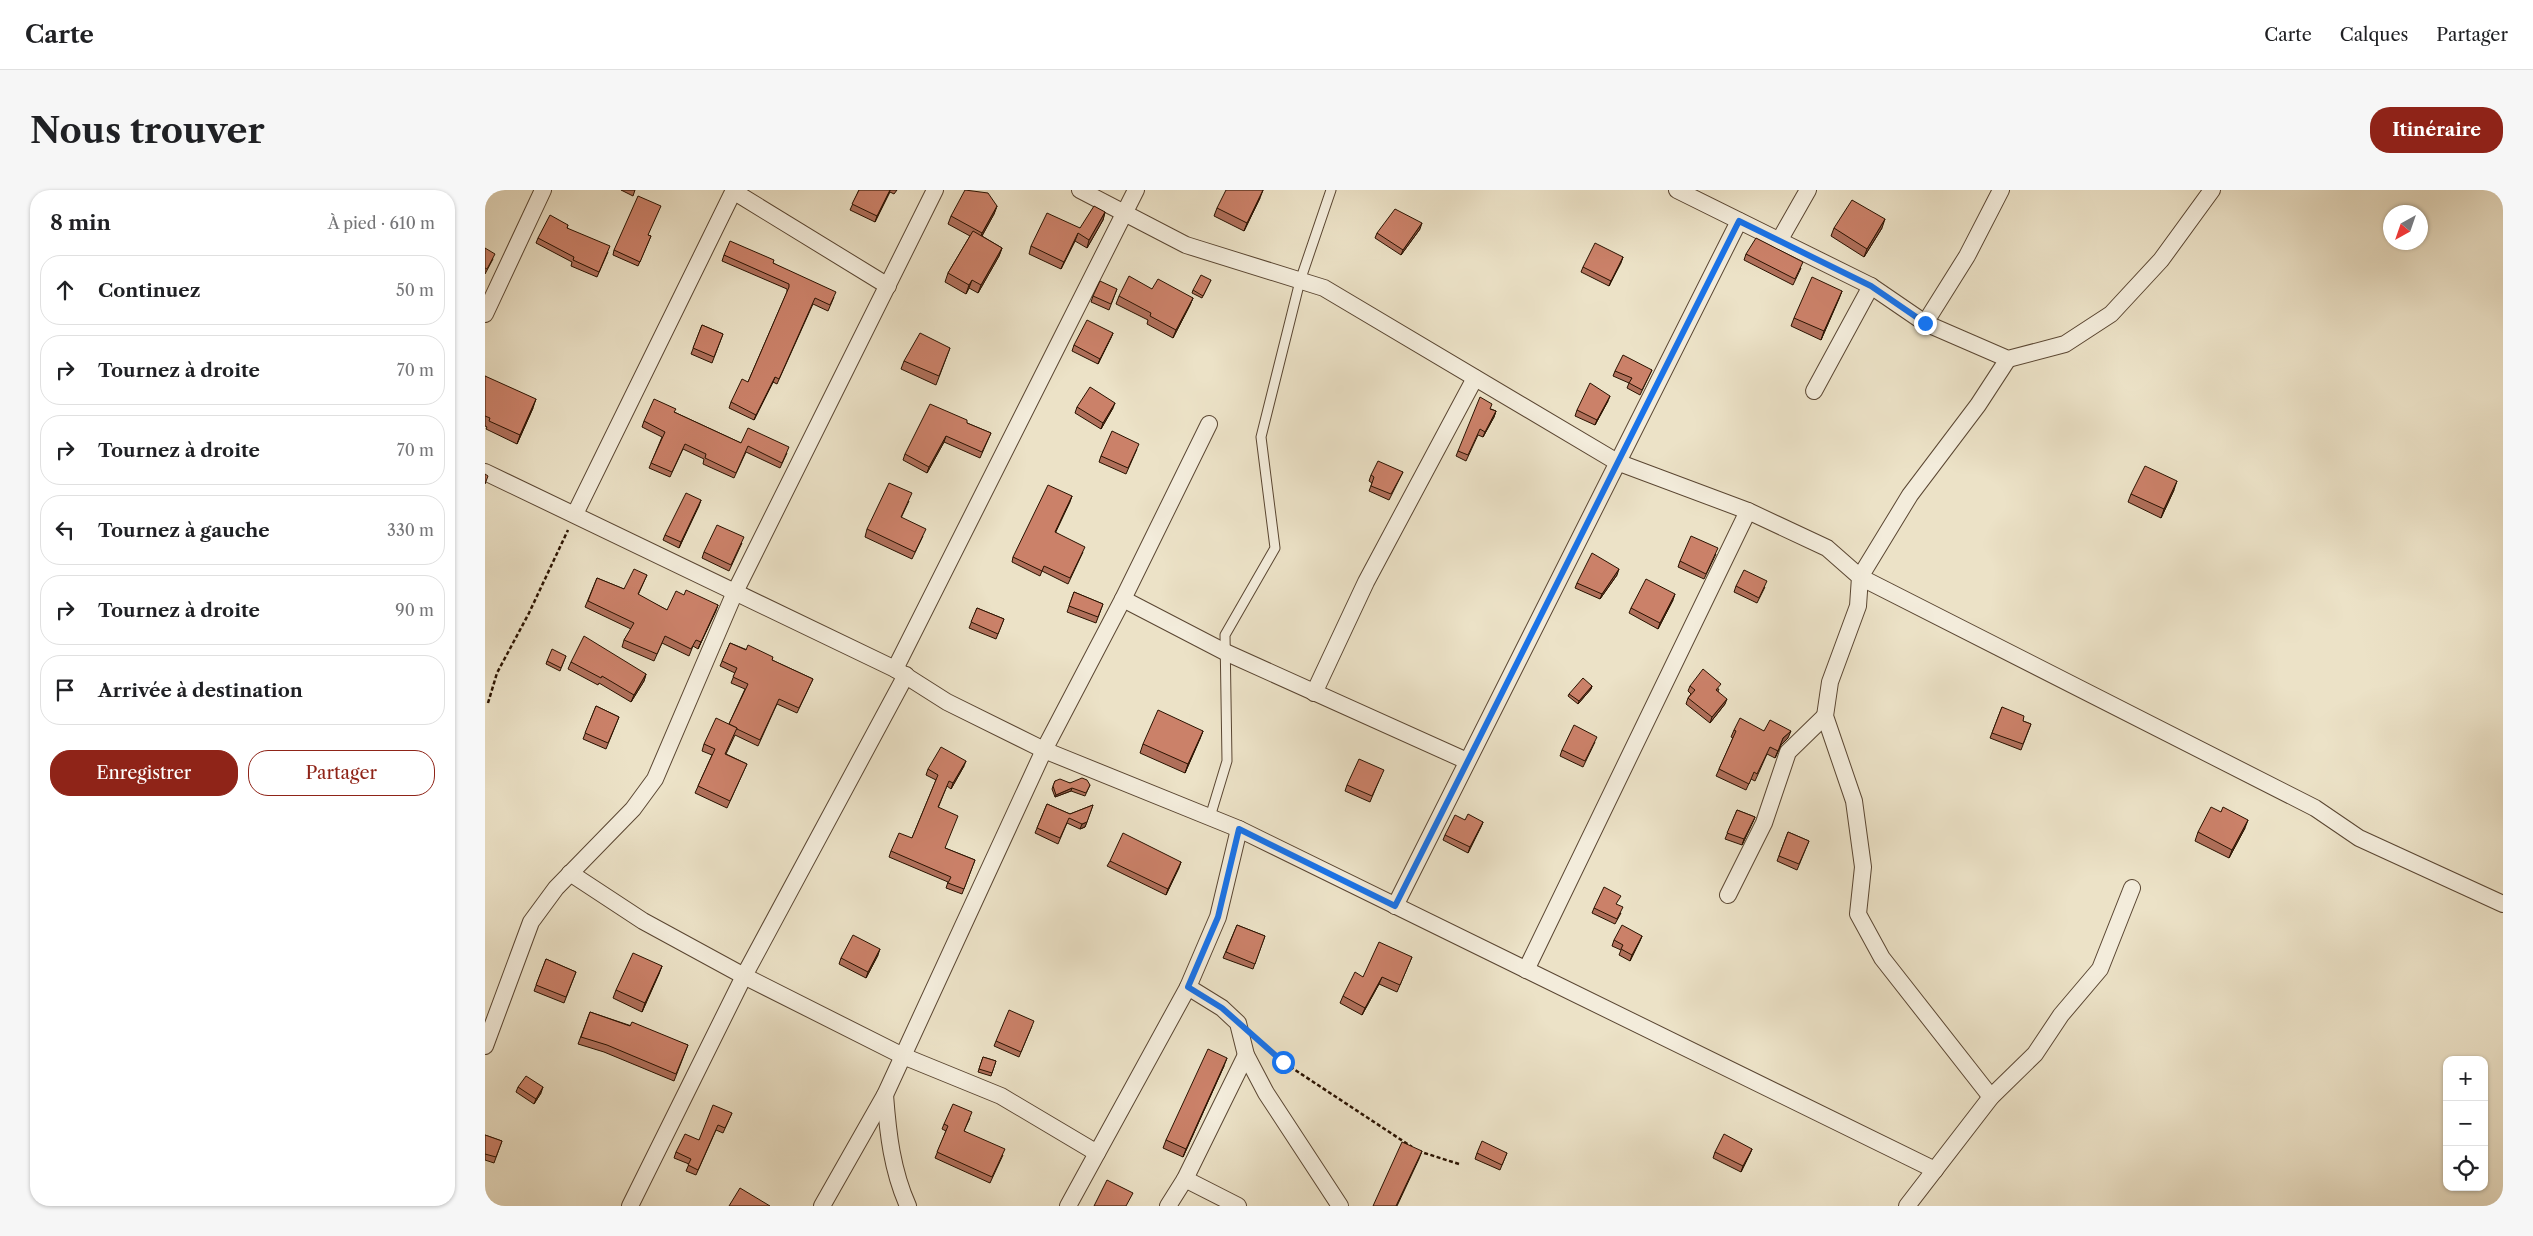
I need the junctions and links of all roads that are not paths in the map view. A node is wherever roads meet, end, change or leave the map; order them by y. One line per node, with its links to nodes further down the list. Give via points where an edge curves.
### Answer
1 (543, 190): 17 (street)
2 (935, 190): 15 (street)
3 (1080, 190): 11 (street)
4 (1136, 190): 11 (street)
5 (1331, 190): 14 (lane)
6 (1677, 190): 12 (street)
7 (1808, 190): 13 (street)
8 (2001, 190): 18 (street, via 1967,256)
9 (2212, 190): 19 (street, via 2161,260 2111,314 2065,344)
10 (733, 191): 15 (street); 26 (street)
11 (1124, 213): 14 (street, via 1186,245); 31 (street)
12 (1739, 221): 13 (street); 23 (street)
13 (1779, 241): 16 (street)
14 (1300, 280): 20 (street, via 1324,288); 30 (lane, via 1261,437 1275,548 1225,636)
15 (887, 286): 28 (street)
16 (1871, 286): 18 (street); 21 (street)
17 (485, 314)
18 (1925, 323): 19 (street)
19 (2008, 359): 27 (street, via 1979,405 1910,495)
20 (1475, 378): 23 (street); 32 (street, via 1366,582)
21 (1814, 392)
22 (1209, 424): 29 (street)
23 (1617, 462): 25 (street); 35 (street)
24 (485, 472): 26 (street)
25 (1748, 510): 27 (street, via 1827,548); 43 (street)
26 (575, 514): 28 (street)
27 (1861, 577): 33 (street, via 1858,606 1830,682); 41 (street, via 2315,808 2359,838)
28 (735, 592): 31 (street); 38 (street, via 655,778 633,809)
29 (1123, 599): 30 (street); 34 (street)
30 (1225, 652): 32 (street); 36 (lane, via 1227,761)
31 (900, 672): 34 (street, via 947,702); 44 (street)
32 (1314, 693): 35 (street)
33 (1825, 716): 40 (street, via 1788,752 1764,822); 50 (street, via 1854,801 1863,867 1858,914 1882,958)
34 (1044, 750): 36 (street); 48 (street)
35 (1467, 761): 42 (street)
36 (1210, 817): 37 (street)
37 (1239, 829): 42 (street); 45 (street, via 1218,917)
38 (570, 873): 44 (street, via 643,922); 46 (street, via 531,922)
39 (2131, 888): 50 (street, via 2100,969 2061,1015 2035,1054)
40 (1728, 895)
41 (2503, 904)
42 (1395, 906): 43 (street)
43 (1526, 970): 52 (street)
44 (744, 976): 48 (street); 54 (street)
45 (1188, 987): 47 (street, via 1222,1008 1238,1023); 51 (street)
46 (485, 1046)
47 (1246, 1055): 53 (street); 60 (street, via 1266,1093)
48 (903, 1056): 49 (street); 51 (street, via 1001,1096)
49 (885, 1095): 55 (street); 56 (street, via 888,1141 898,1183)
50 (1991, 1097): 52 (street)
51 (1097, 1153): 57 (street)
52 (1935, 1170): 61 (street)
53 (1185, 1179): 58 (street); 59 (street)
54 (630, 1206)
55 (822, 1206)
56 (908, 1206)
57 (1069, 1206)
58 (1168, 1206)
59 (1238, 1206)
60 (1340, 1206)
61 (1907, 1206)

